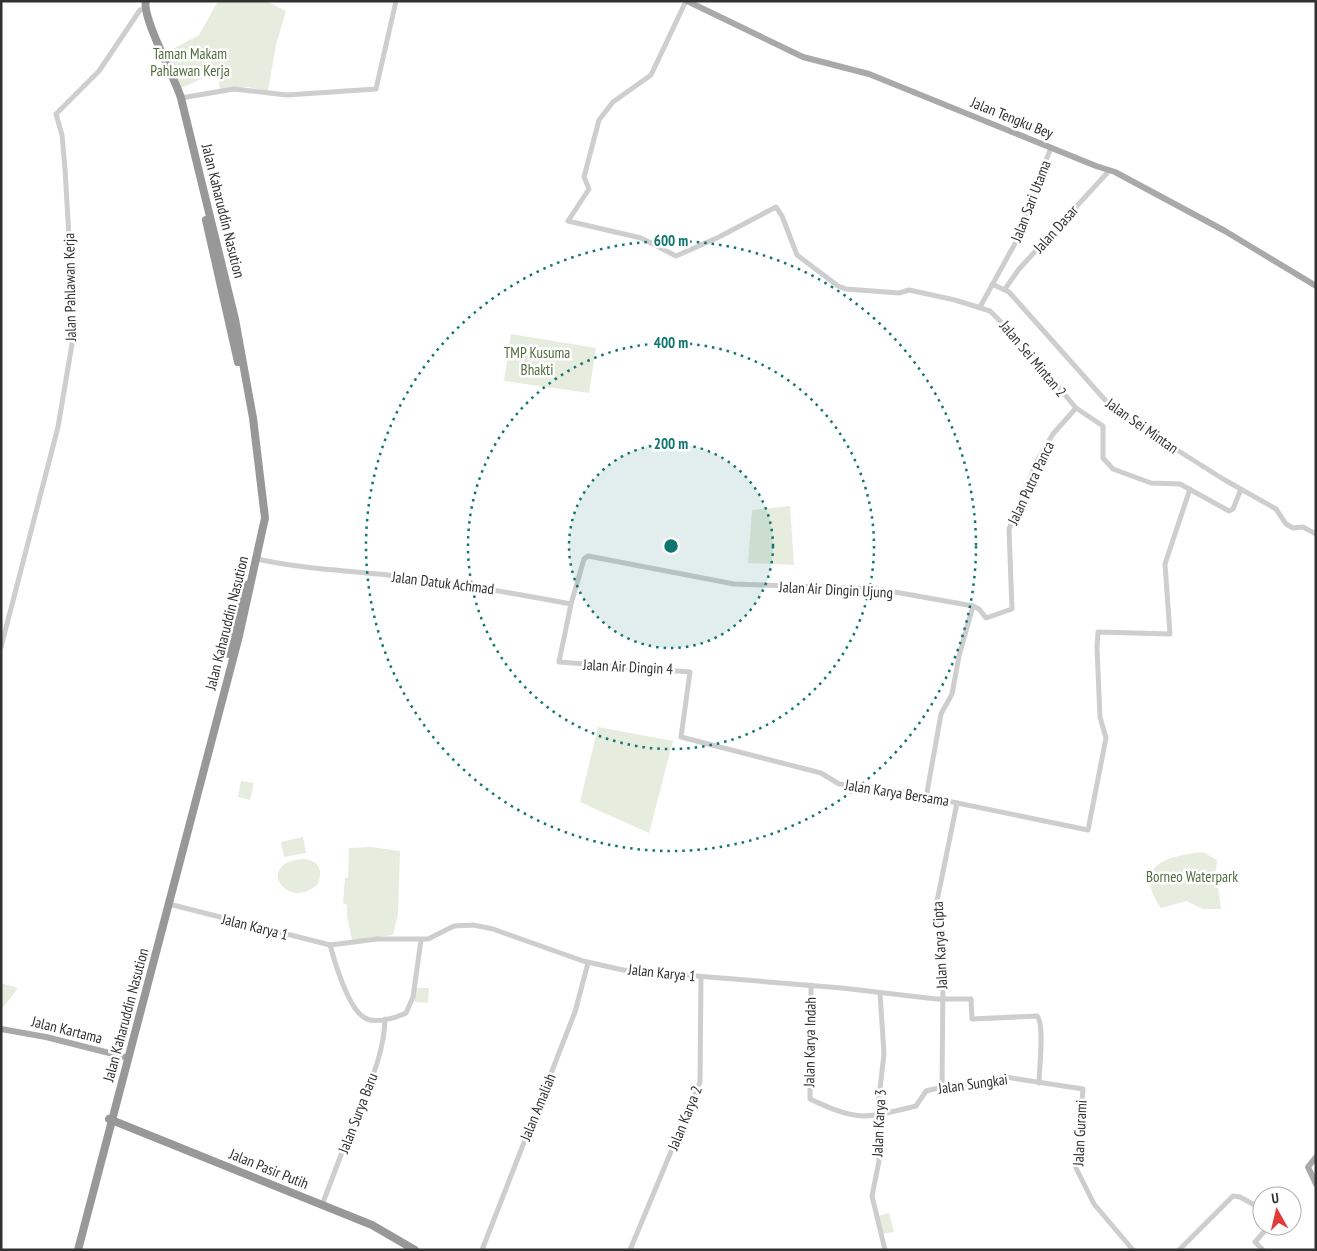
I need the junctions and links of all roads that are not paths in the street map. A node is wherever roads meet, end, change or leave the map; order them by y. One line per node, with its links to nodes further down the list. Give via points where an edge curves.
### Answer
1 (396, 1): 4 (street, via 376,89 287,95 234,89)
2 (686, 1): 6 (main road, Jalan Tengku Bey, via 803,56 870,74); 11 (street, Jalan Sei Mintan 2, via 651,75 613,102 599,120 584,177 589,189 568,220 641,238 667,253 679,255 776,207 797,255 841,288 899,293 909,290)
3 (143, 5): 4 (highway, Jalan Kaharuddin Nasution); 5 (highway, Jalan Kaharuddin Nasution, via 144,24 174,89); 21 (street, Jalan Pahlawan Kerja, via 99,71 56,114 62,135 65,169 73,306 72,344 58,427)
4 (181, 98): 5 (highway, Jalan Kaharuddin Nasution)
5 (189, 139): 12 (highway, Jalan Kaharuddin Nasution, via 234,313)
6 (1051, 148): 7 (main road, Jalan Tengku Bey); 8 (street, Jalan Sari Utama, via 1034,190 1023,230)
7 (1109, 171): 9 (main road, Jalan Tengku Bey, via 1136,182); 10 (street, Jalan Dasar)
8 (992, 284): 10 (street); 11 (street, Jalan Sari Utama)
9 (1316, 286)
10 (1005, 288): 15 (street, Jalan Sei Mintan, via 1114,410)
11 (980, 307): 13 (street, Jalan Sei Mintan 2, via 1006,324)
12 (246, 390): 17 (highway, Jalan Kaharuddin Nasution, via 265,514); 18 (highway, Jalan Kaharuddin Nasution, via 261,517)
13 (1076, 408): 14 (street, Jalan Sei Mintan 2, via 1103,426 1104,458 1113,469 1151,483 1175,483); 20 (street, Jalan Putra Panca, via 1053,434 1038,461 1009,529 1012,609 986,618 980,609)
14 (1190, 489): 15 (street, Jalan Sei Mintan 2, via 1229,510 1233,509); 24 (street, Jalan Karya Bersama, via 1165,564 1170,634 1098,632 1100,717 1106,738 1088,830)
15 (1241, 489): 16 (street, Jalan Sei Mintan, via 1276,509 1286,524 1293,528 1303,527)
16 (1316, 534)
17 (257, 559): 18 (highway, Jalan Kaharuddin Nasution); 19 (street, Jalan Datuk Achmad, via 495,589)
18 (244, 603): 25 (highway, Jalan Kaharuddin Nasution); 27 (highway, Jalan Kaharuddin Nasution)
19 (571, 604): 20 (street, Jalan Air Dingin Ujung, via 585,558 593,556 726,583 878,589); 22 (street, Jalan Air Dingin 4, via 559,662 690,672)
20 (973, 606): 23 (street, via 952,694 941,714)
21 (1, 648)
22 (681, 737): 23 (street, Jalan Karya Bersama, via 821,773 839,784 894,790)
23 (926, 798): 24 (street, Jalan Karya Bersama)
24 (957, 803): 33 (street, Jalan Karya Cipta, via 937,901)
25 (168, 904): 27 (highway, Jalan Kaharuddin Nasution); 28 (street, Jalan Karya 1)
26 (421, 940): 28 (street, Jalan Karya 1, via 377,939); 29 (street, Jalan Karya 1, via 433,938 454,926 480,925); 34 (street, via 411,1003 406,1013)
27 (157, 945): 36 (highway, Jalan Kaharuddin Nasution); 40 (highway, Jalan Kaharuddin Nasution)
28 (330, 945): 34 (street, via 339,973 359,1013 368,1019)
29 (588, 962): 30 (street, Jalan Karya 1, via 623,970); 48 (street, Jalan Amaliah, via 575,1012)
30 (701, 978): 31 (street, Jalan Karya 1); 49 (street, Jalan Karya 2, via 700,1082)
31 (811, 985): 32 (street, Jalan Karya 1); 39 (street, Jalan Karya Indah, via 810,1099 856,1115)
32 (880, 993): 33 (street, Jalan Karya 1); 39 (street, Jalan Karya 3, via 884,1054)
33 (943, 1000): 37 (street, Jalan Karya 1, via 971,999 972,1020 1037,1016 1041,1023); 38 (street, Jalan Karya Cipta)
34 (385, 1019): 44 (street, Jalan Surya Baru, via 373,1078)
35 (1, 1029): 36 (main road, Jalan Kartama)
36 (126, 1057): 40 (highway, Jalan Kaharuddin Nasution)
37 (1039, 1083): 38 (street, Jalan Sungkai, via 1005,1077); 51 (street, Jalan Gurami, via 1083,1089 1076,1168 1094,1204)
38 (942, 1087): 39 (street, Jalan Sungkai, via 924,1092 916,1106)
39 (878, 1114): 50 (street, Jalan Karya 3, via 879,1161 872,1201)
40 (111, 1120): 44 (highway, Jalan Pasir Putih); 46 (highway, Jalan Kaharuddin Nasution)
41 (1316, 1156): 42 (main road, via 1308,1167)
42 (1316, 1184)
43 (1252, 1204): 52 (street, via 1233,1196)
44 (322, 1205): 47 (highway, Jalan Pasir Putih, via 372,1226)
45 (1260, 1236): 53 (street, via 1255,1242)
46 (76, 1250)
47 (415, 1250)
48 (482, 1250)
49 (630, 1250)
50 (885, 1250)
51 (1132, 1250)
52 (1178, 1250)
53 (1263, 1250)

